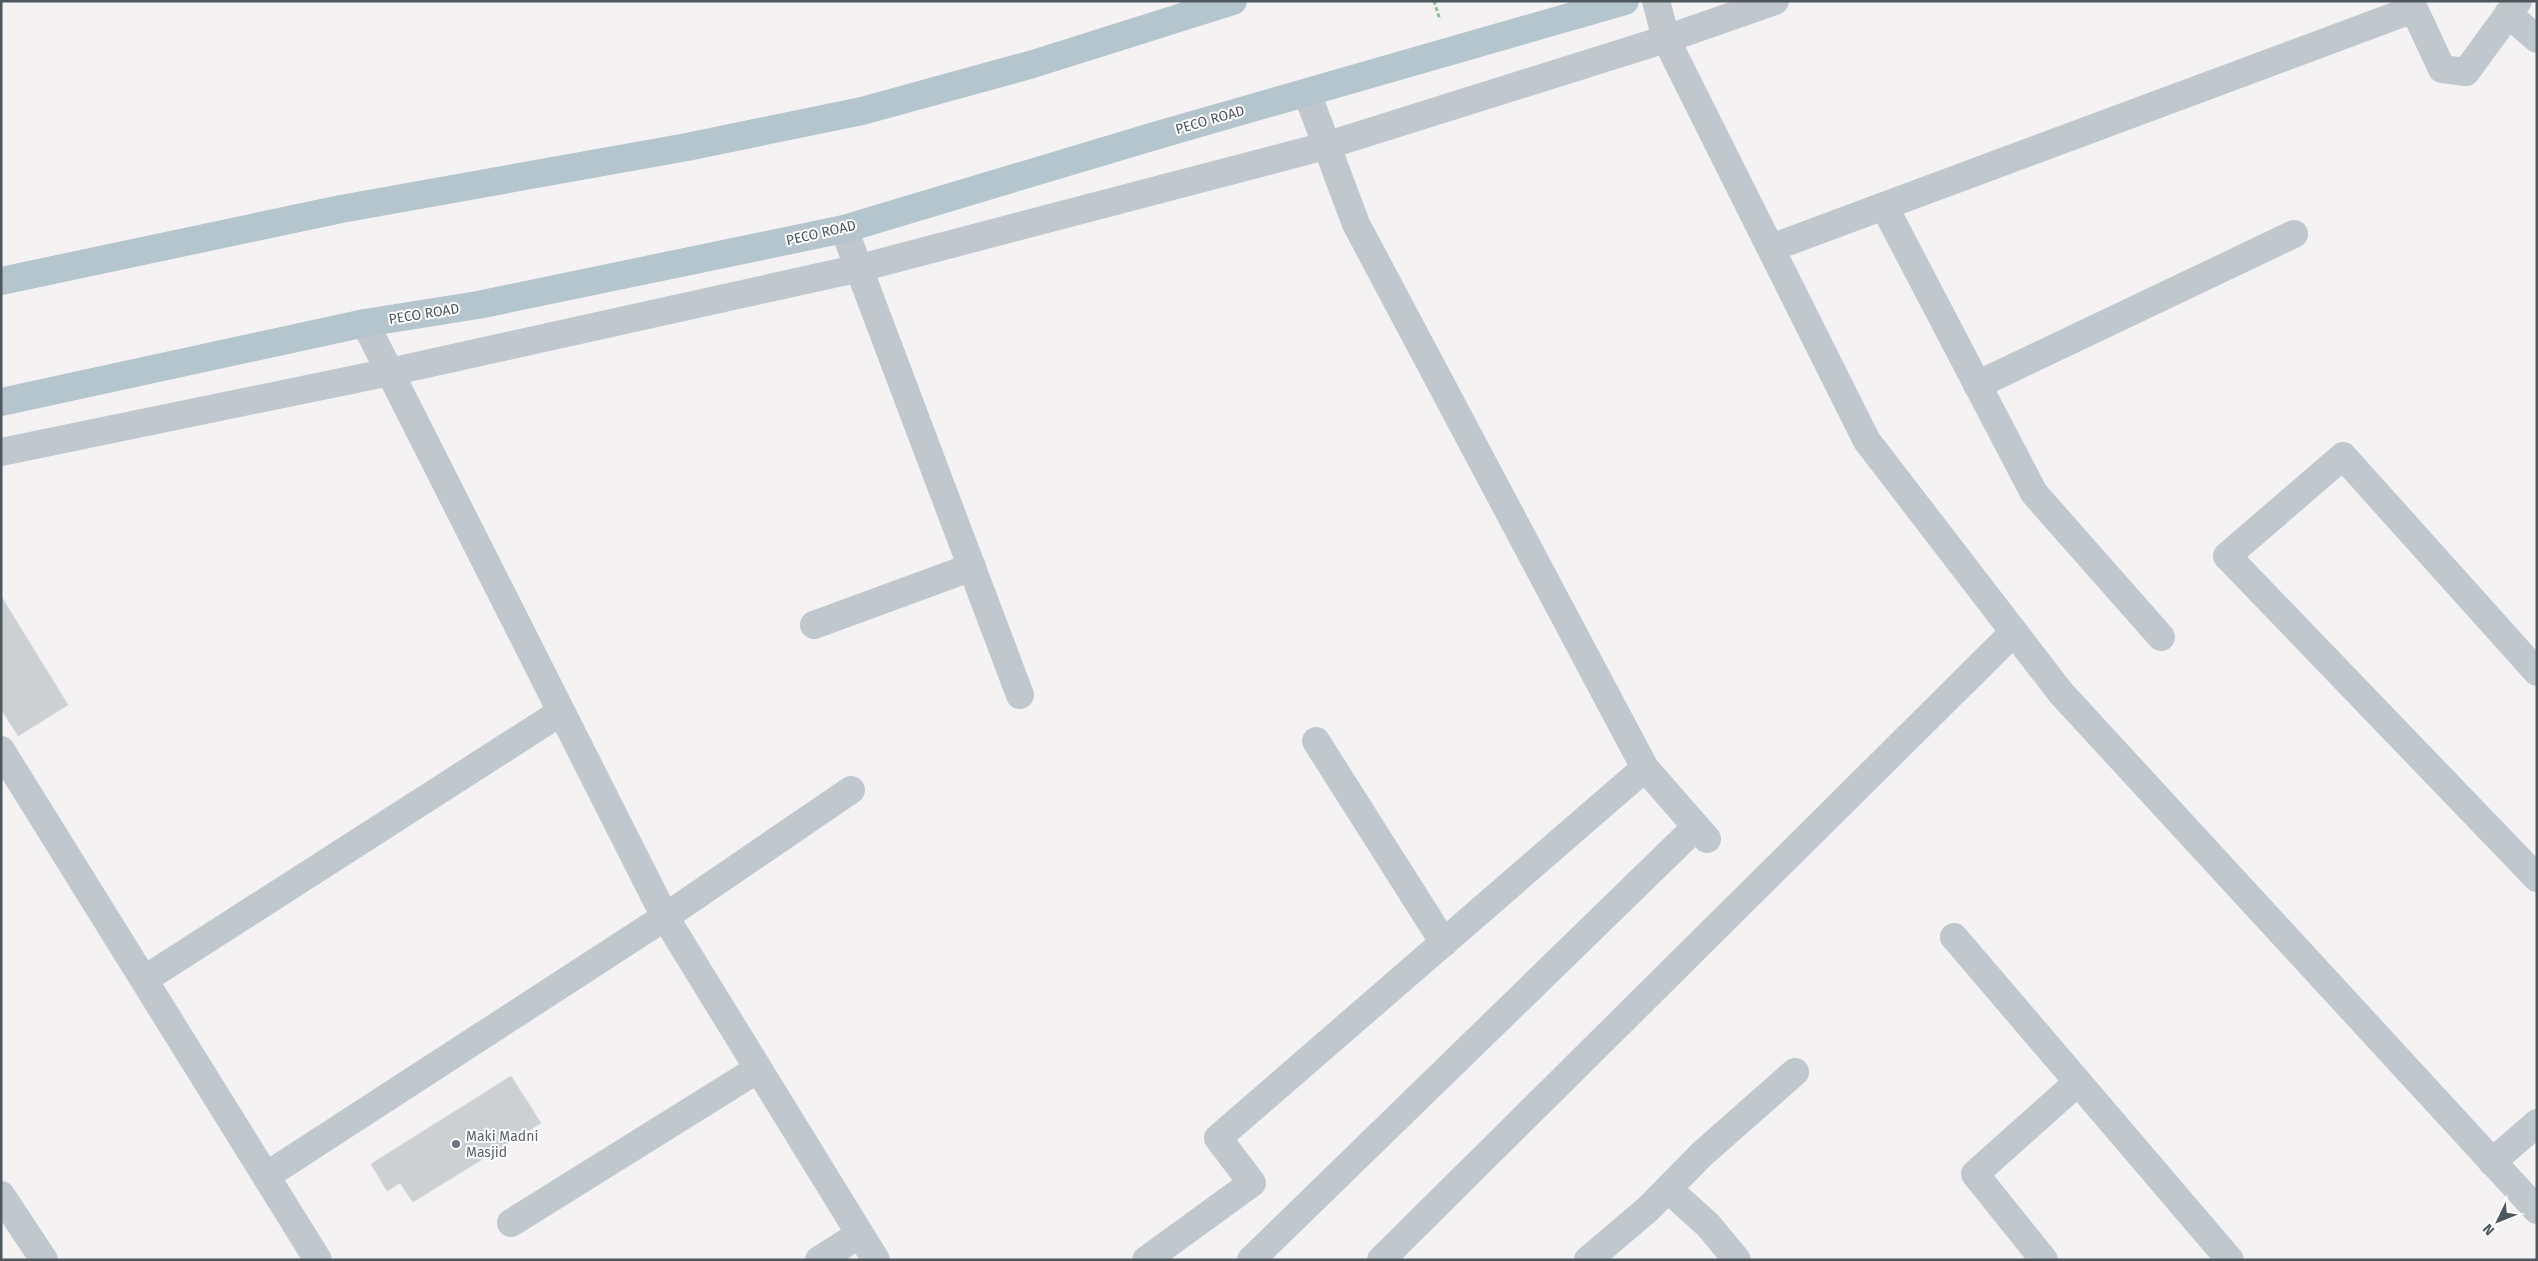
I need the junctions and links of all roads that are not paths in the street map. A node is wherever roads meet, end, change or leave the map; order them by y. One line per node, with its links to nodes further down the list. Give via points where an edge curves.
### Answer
1 (1233, 1): 16 (main road, via 1033,64 862,111 687,147 341,209)
2 (1625, 1): 9 (main road, PECO ROAD)
3 (1656, 1): 8 (street)
4 (1775, 1): 8 (street)
5 (2412, 5): 6 (street, via 2442,69 2466,72); 11 (street)
6 (2513, 8): 7 (street)
7 (2537, 38)
8 (1666, 39): 10 (street); 14 (street)
9 (1307, 93): 10 (street); 12 (main road, PECO ROAD)
10 (1326, 146): 15 (street); 31 (street, via 1356,224)
11 (1884, 206): 14 (street); 19 (street)
12 (844, 229): 15 (street); 17 (main road, PECO ROAD, via 478,305)
13 (2294, 234): 19 (street)
14 (1771, 248): 24 (street, via 1867,442)
15 (860, 268): 18 (street); 22 (street)
16 (1, 281)
17 (365, 323): 18 (street); 20 (main road, PECO ROAD)
18 (390, 372): 21 (street); 28 (street)
19 (1977, 385): 25 (street, via 2034,493)
20 (1, 402)
21 (1, 452)
22 (972, 567): 23 (street); 27 (street)
23 (814, 625)
24 (2014, 632): 42 (street, via 2061,693); 55 (street)
25 (2161, 637)
26 (2537, 672): 33 (street, via 2343,456 2227,556)
27 (1020, 695)
28 (561, 712): 34 (street); 37 (street)
29 (1316, 741): 36 (street)
30 (1, 750): 37 (street)
31 (1645, 768): 36 (street); 54 (street, via 1702,833)
32 (851, 790): 34 (street)
33 (2537, 878)
34 (665, 917): 38 (street); 43 (street)
35 (1954, 937): 40 (street)
36 (1444, 943): 49 (street, via 1218,1138 1252,1183)
37 (145, 979): 43 (street)
38 (758, 1068): 47 (street); 48 (street)
39 (1795, 1072): 44 (street)
40 (2078, 1082): 58 (street, via 1975,1174); 59 (street)
41 (2537, 1123): 42 (street)
42 (2492, 1162): 46 (street)
43 (266, 1176): 51 (street)
44 (1668, 1188): 56 (street, via 1648,1210); 57 (street, via 1708,1225)
45 (1, 1194): 50 (street)
46 (2537, 1210)
47 (511, 1223)
48 (860, 1234): 52 (street); 53 (street)
49 (1149, 1259)
50 (44, 1260)
51 (318, 1260)
52 (819, 1260)
53 (876, 1260)
54 (1251, 1260)
55 (1381, 1260)
56 (1588, 1260)
57 (1737, 1260)
58 (2044, 1260)
59 (2230, 1260)

